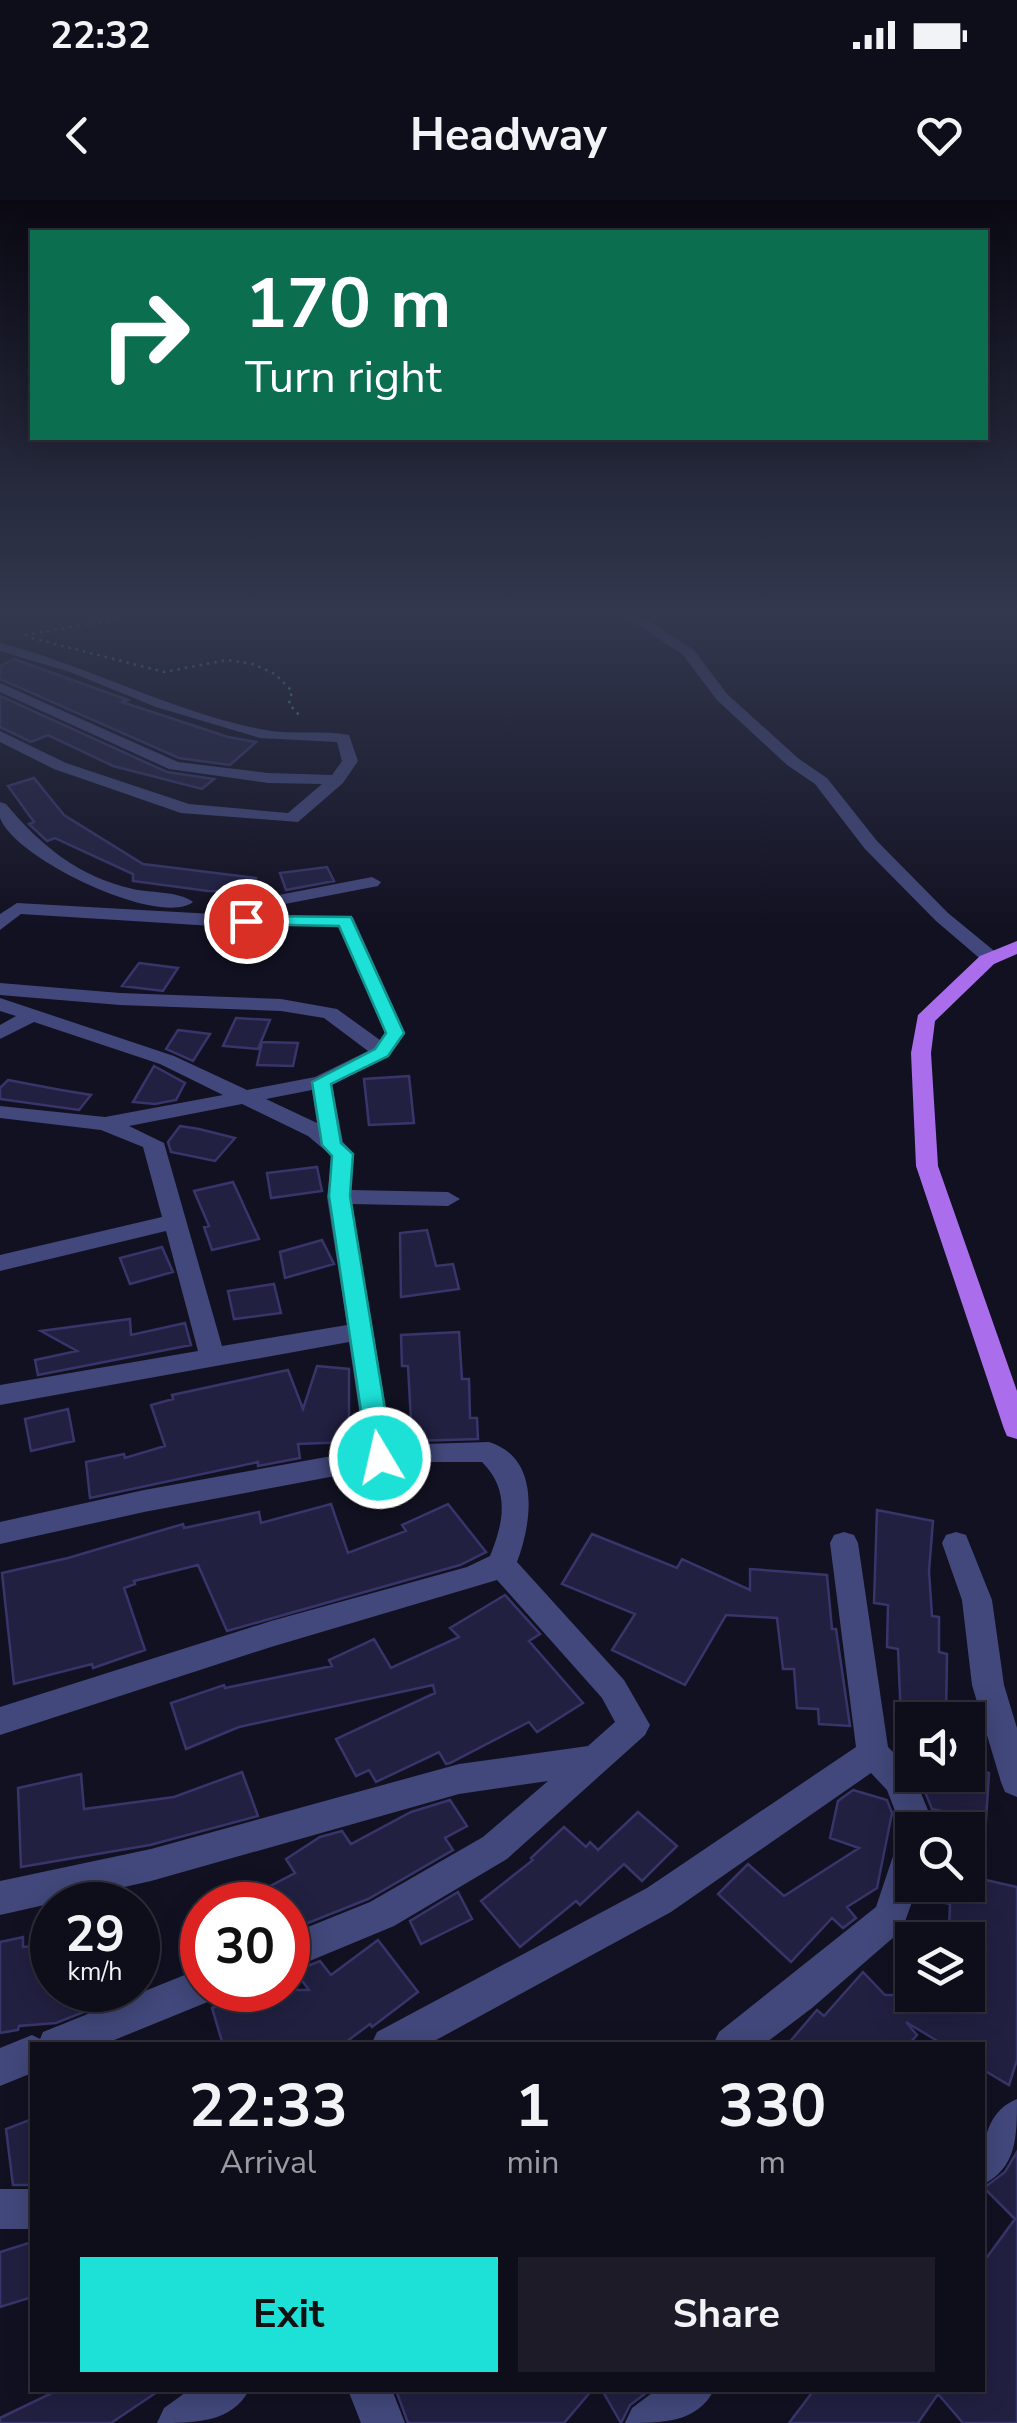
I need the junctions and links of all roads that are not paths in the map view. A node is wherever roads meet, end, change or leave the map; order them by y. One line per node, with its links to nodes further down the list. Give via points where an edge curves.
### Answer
1 (73, 720): 5 (street, via 175,766)
2 (214, 720): 5 (street, via 266,735 344,738 350,762)
3 (747, 720): 10 (street, via 821,781 870,844)
4 (0, 736): 5 (street, via 60,766 187,809 292,818)
5 (337, 780)
6 (0, 807): 7 (street, via 65,872 147,898 252,908)
7 (372, 882)
8 (0, 924): 15 (street, via 17,908 346,921 395,1033)
9 (1017, 947): 10 (main road)
10 (991, 958): 28 (main road, via 925,1019 922,1104 926,1166)
11 (0, 988): 15 (street, via 330,1013)
12 (0, 1004): 13 (street)
13 (32, 1015): 14 (street); 17 (street, via 167,1060)
14 (0, 1033)
15 (381, 1052): 16 (street)
16 (321, 1082): 17 (street); 20 (street)
17 (248, 1099): 19 (street); 20 (street)
18 (0, 1112): 19 (street)
19 (104, 1124): 23 (street, via 153,1143)
20 (332, 1145): 21 (street, via 342,1154)
21 (339, 1196): 22 (street); 25 (street)
22 (448, 1199)
23 (174, 1222): 24 (street); 26 (street)
24 (0, 1263)
25 (360, 1331): 26 (street); 29 (street)
26 (212, 1355): 27 (street)
27 (0, 1395)
28 (1017, 1429)
29 (380, 1458): 30 (street); 33 (street, via 489,1452 502,1463 519,1522)
30 (0, 1534)
31 (844, 1543): 35 (street)
32 (956, 1543): 37 (street, via 978,1600 988,1685)
33 (501, 1564): 34 (street); 36 (street, via 612,1689 634,1725)
34 (0, 1722)
35 (873, 1753): 38 (street, via 900,1781); 44 (street, via 660,1900)
36 (596, 1759): 39 (street, via 459,1779 151,1865); 41 (street, via 494,1848 382,1914)
37 (1017, 1782)
38 (912, 1812)
39 (0, 1898)
40 (895, 1902): 45 (street, via 890,1918)
41 (310, 1943)
42 (180, 1995): 43 (street)
43 (63, 2042)
44 (396, 2042)
45 (736, 2042)
46 (30, 2055): 47 (street)
47 (0, 2068)
48 (1017, 2118): 49 (street)
49 (985, 2162)
50 (0, 2210): 51 (street)
51 (30, 2210)
52 (224, 2392): 55 (street)
53 (371, 2392): 56 (street)
54 (689, 2392): 57 (street)
55 (179, 2423)
56 (383, 2423)
57 (647, 2423)

